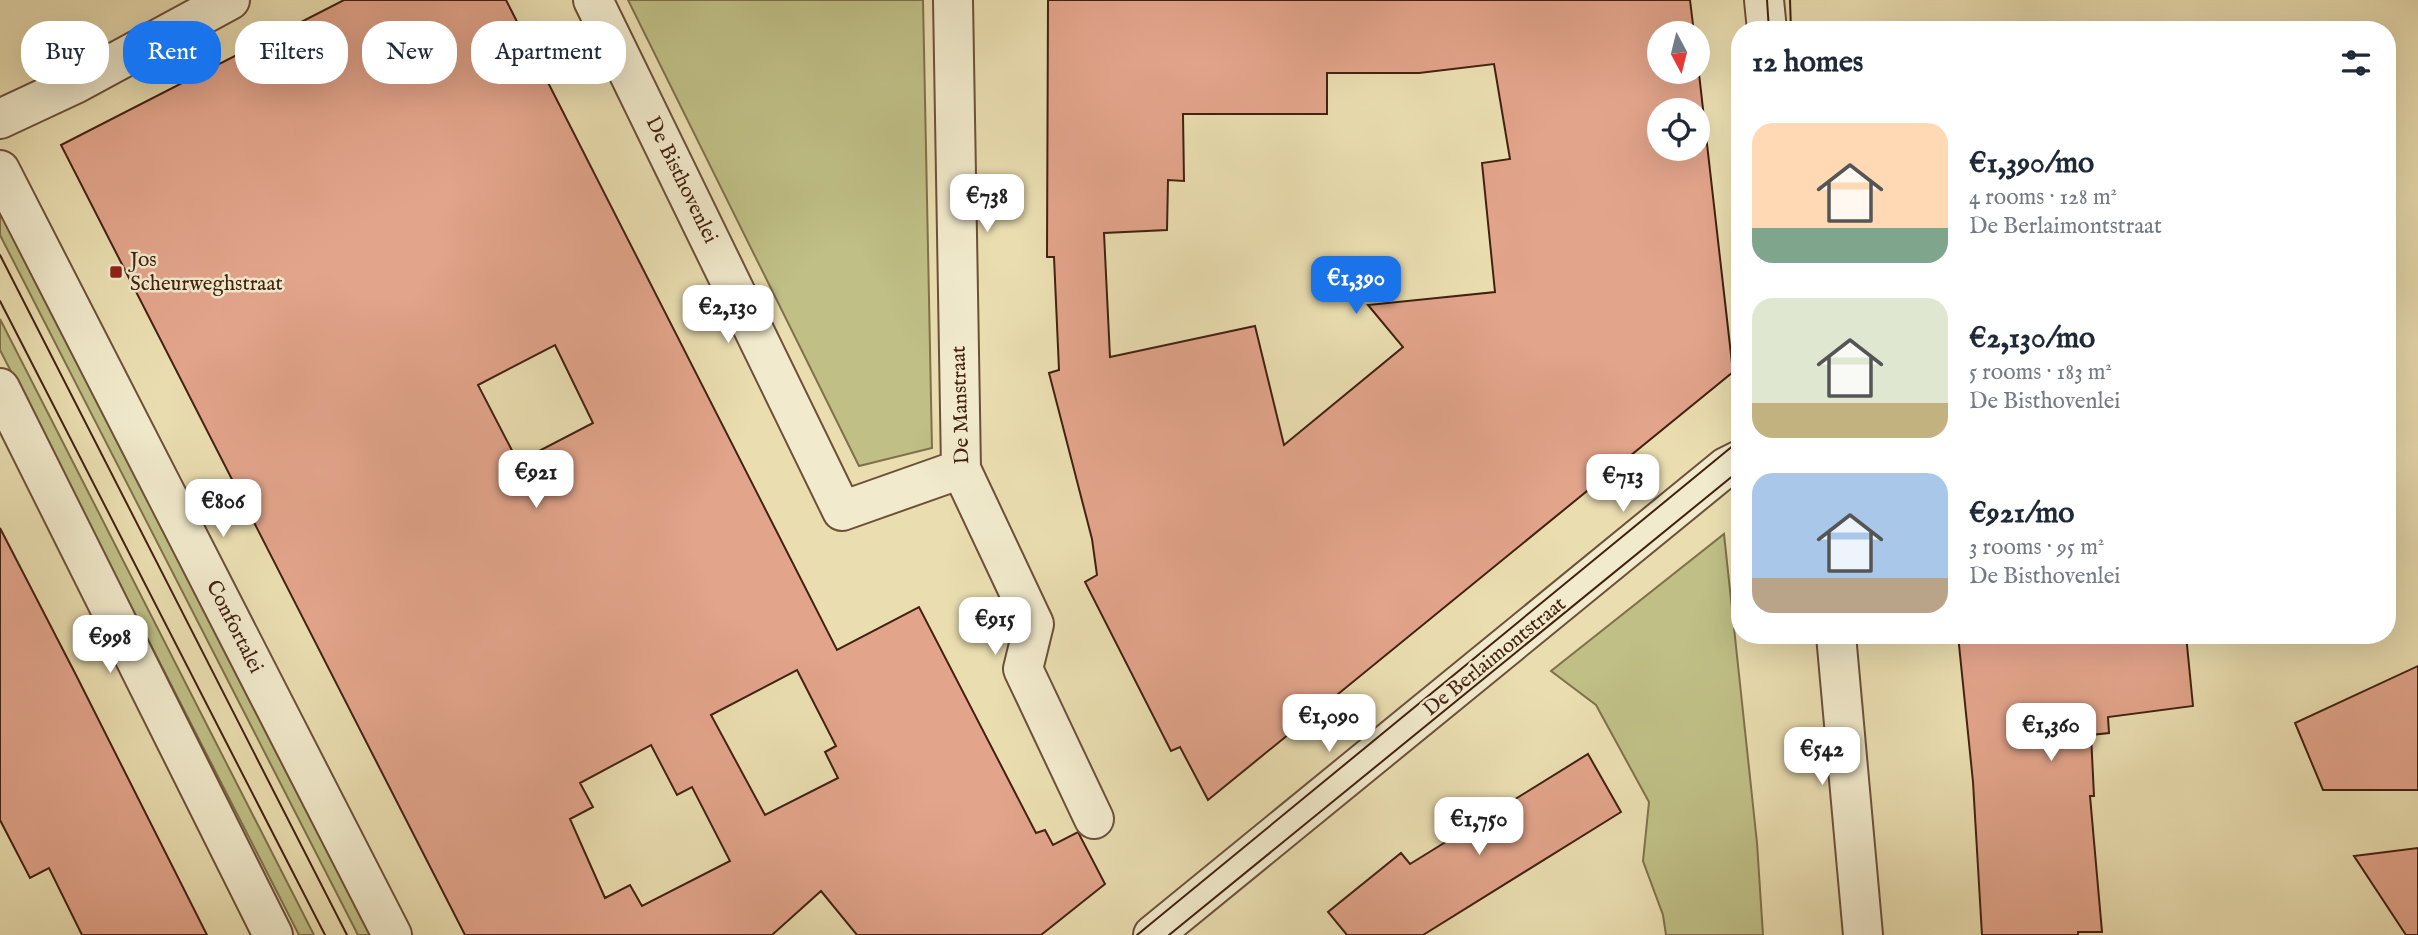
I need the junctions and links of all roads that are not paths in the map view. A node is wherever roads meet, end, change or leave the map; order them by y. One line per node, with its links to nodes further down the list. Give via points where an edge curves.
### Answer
1 (230, 0): 6 (street, via 75,85)
2 (593, 0): 10 (street, De Bisthovenlei, via 842,511)
3 (953, 0): 10 (street, De Manstraat)
4 (1764, 0): 5 (street)
5 (1767, 21)
6 (0, 118)
7 (0, 170): 14 (street, Confortalei)
8 (0, 388): 13 (street)
9 (1731, 464): 15 (street, De Berlaimontstraat)
10 (961, 469): 12 (street, De Manstraat, via 1034,624 1023,669)
11 (1837, 644): 16 (street)
12 (1094, 819)
13 (273, 935)
14 (392, 935)
15 (1153, 935)
16 (1863, 935)

